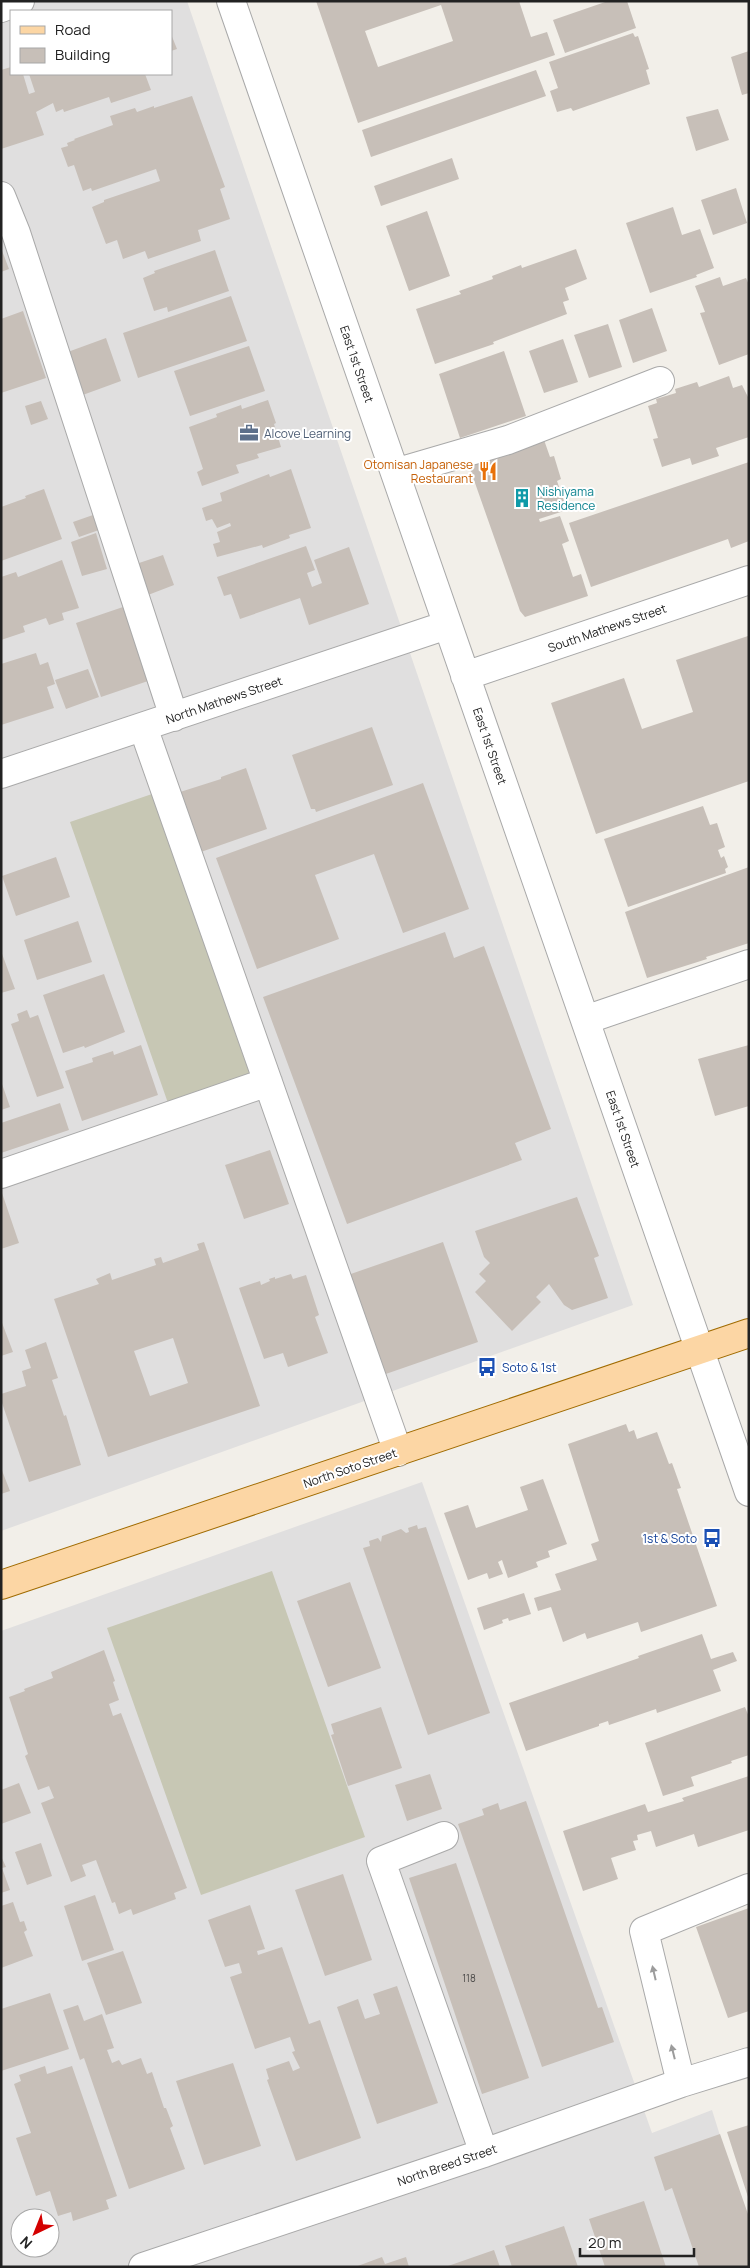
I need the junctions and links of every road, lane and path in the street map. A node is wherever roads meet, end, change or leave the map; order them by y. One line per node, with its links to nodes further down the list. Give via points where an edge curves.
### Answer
1 (20, 1): 3 (street)
2 (231, 1): 6 (street, East 1st Street)
3 (1, 8)
4 (1, 196): 10 (street, via 16,233)
5 (660, 381): 6 (street, via 508,440)
6 (395, 473): 8 (street, East 1st Street)
7 (749, 580): 9 (street, South Mathews Street)
8 (447, 625): 9 (street, East 1st Street); 10 (street, North Mathews Street)
9 (465, 676): 14 (street, East 1st Street)
10 (174, 716): 11 (street, North Mathews Street)
11 (143, 727): 12 (street, North Mathews Street); 15 (street)
12 (1, 774)
13 (749, 964): 14 (street)
14 (585, 1020): 18 (street, East 1st Street)
15 (268, 1082): 16 (street); 19 (street)
16 (1, 1174)
17 (749, 1333): 18 (main road, North Soto Street)
18 (700, 1350): 19 (main road, North Soto Street); 20 (street, East 1st Street)
19 (398, 1452): 21 (main road, North Soto Street)
20 (749, 1492)
21 (1, 1585)
22 (444, 1836): 26 (street, via 381,1861)
23 (749, 1888): 25 (street, one-way to 23, via 644,1931)
24 (749, 2062): 25 (street, North Breed Street)
25 (681, 2083): 26 (street, North Breed Street)
26 (484, 2153): 27 (street, North Breed Street)
27 (143, 2267)

